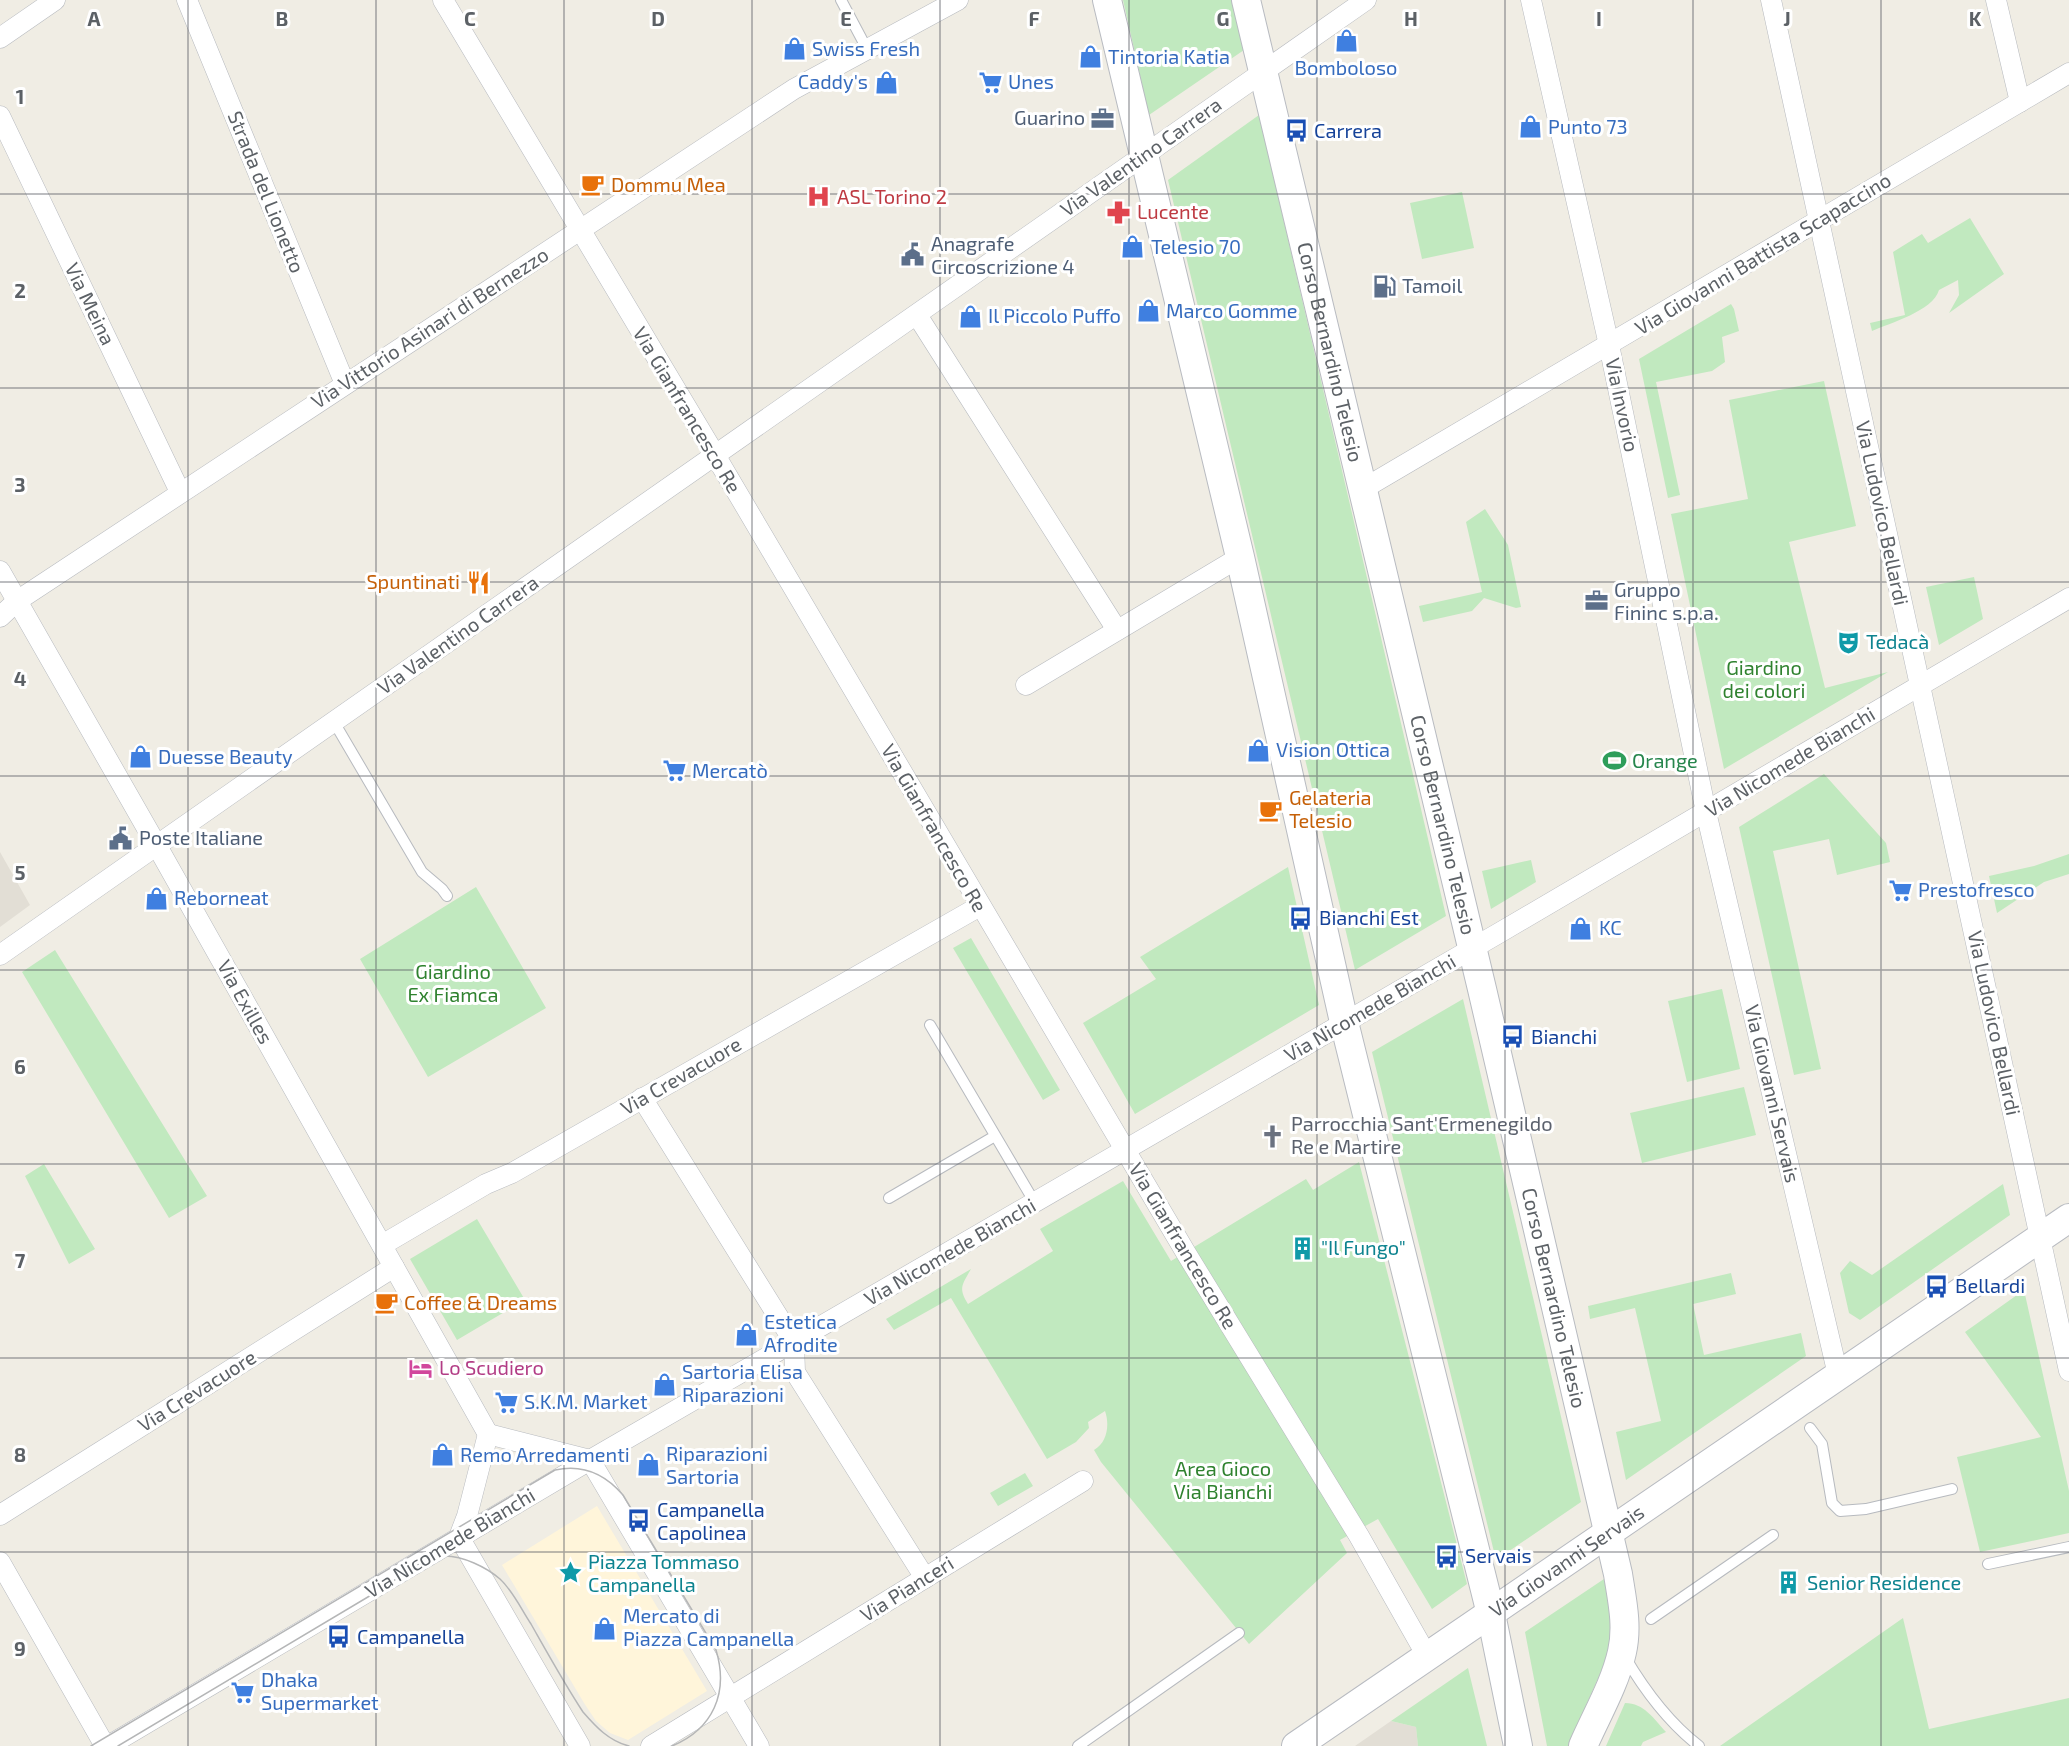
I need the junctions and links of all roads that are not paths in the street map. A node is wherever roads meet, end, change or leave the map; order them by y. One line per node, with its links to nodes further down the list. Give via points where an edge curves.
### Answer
1 (56, 0): 12 (street)
2 (187, 0): 23 (street, Strada del Lionetto)
3 (443, 0): 20 (street, Via Gianfrancesco Re)
4 (841, 0): 13 (lane)
5 (958, 0): 13 (street, Via Vittorio Asinari di Bernezzo)
6 (1107, 0): 18 (street)
7 (1246, 0): 14 (street, Corso Bernardino Telesio)
8 (1366, 0): 14 (street, Via Valentino Carrera)
9 (1531, 0): 22 (street, Via Invorio)
10 (1772, 0): 19 (street, Via Ludovico Bellardi)
11 (1996, 0): 16 (street)
12 (0, 38)
13 (867, 49): 20 (street, Via Vittorio Asinari di Bernezzo, via 794,89)
14 (1263, 72): 18 (street, Via Valentino Carrera); 25 (street, Corso Bernardino Telesio)
15 (2069, 73): 16 (street, Via Giovanni Battista Scapaccino)
16 (2020, 102): 19 (street, Via Giovanni Battista Scapaccino)
17 (0, 116): 26 (street, Via Meina)
18 (1143, 155): 21 (street, Via Valentino Carrera); 27 (street)
19 (1818, 220): 22 (street, Via Giovanni Battista Scapaccino); 33 (street, Via Ludovico Bellardi)
20 (580, 231): 23 (street, Via Vittorio Asinari di Bernezzo); 24 (street, Via Gianfrancesco Re)
21 (917, 315): 24 (street, Via Valentino Carrera); 32 (street)
22 (1609, 345): 25 (street, Via Giovanni Battista Scapaccino); 36 (street, Via Invorio)
23 (345, 384): 26 (street, Via Vittorio Asinari di Bernezzo)
24 (715, 455): 35 (street, Via Valentino Carrera); 39 (street, Via Gianfrancesco Re)
25 (1363, 489): 40 (street, Corso Bernardino Telesio)
26 (180, 492): 30 (street, Via Vittorio Asinari di Bernezzo)
27 (1240, 557): 32 (street); 42 (street)
28 (0, 571): 30 (street, Via Exilles)
29 (2069, 598): 33 (street, Via Nicomede Bianchi)
30 (17, 601): 31 (street, Via Vittorio Asinari di Bernezzo); 37 (street, Via Exilles)
31 (0, 617)
32 (1117, 630): 34 (street)
33 (1920, 684): 36 (street, Via Nicomede Bianchi); 50 (street, Via Ludovico Bellardi)
34 (1026, 685)
35 (334, 722): 37 (street, Via Valentino Carrera); 38 (lane, via 422,872)
36 (1706, 812): 40 (street, Via Nicomede Bianchi); 55 (street, Via Giovanni Servais)
37 (157, 846): 41 (street, Via Valentino Carrera); 51 (street, Via Exilles)
38 (447, 896)
39 (980, 906): 44 (street, Via Crevacuore); 46 (street, Via Gianfrancesco Re)
40 (1472, 948): 42 (street, Via Nicomede Bianchi); 62 (street, Corso Bernardino Telesio)
41 (0, 955)
42 (1344, 1022): 46 (street, Via Nicomede Bianchi); 69 (street)
43 (930, 1025): 45 (lane)
44 (642, 1098): 51 (street, Via Crevacuore); 53 (street)
45 (995, 1136): 47 (lane); 48 (lane)
46 (1126, 1150): 48 (street, Via Nicomede Bianchi); 73 (street, Via Gianfrancesco Re)
47 (889, 1198)
48 (1035, 1203): 53 (street, Via Nicomede Bianchi)
49 (2069, 1218): 50 (street, Via Giovanni Servais)
50 (2040, 1237): 54 (street); 55 (street, Via Giovanni Servais)
51 (382, 1245): 52 (street, Via Exilles)
52 (394, 1267): 57 (street, Via Exilles); 61 (street, Via Crevacuore)
53 (794, 1342): 58 (street, Via Nicomede Bianchi); 68 (street, via 795,1372)
54 (2069, 1371)
55 (1838, 1375): 62 (street, Via Giovanni Servais)
56 (1810, 1428): 60 (lane, via 1822,1444 1832,1503 1840,1511 1866,1509)
57 (488, 1434): 58 (street); 64 (street)
58 (590, 1460): 64 (street, Via Nicomede Bianchi); 74 (street)
59 (1083, 1481): 68 (street, Via Pianceri)
60 (1952, 1489)
61 (0, 1515)
62 (1610, 1533): 69 (street, Via Giovanni Servais); 72 (street, Corso Bernardino Telesio, via 1624,1613)
63 (1773, 1535): 70 (lane)
64 (459, 1537): 75 (street, Via Nicomede Bianchi); 76 (street)
65 (2069, 1547): 67 (lane)
66 (0, 1562): 75 (street)
67 (1988, 1564)
68 (925, 1578): 74 (street, Via Pianceri)
69 (1491, 1614): 73 (street, Via Giovanni Servais); 81 (street)
70 (1651, 1619)
71 (1239, 1633): 79 (lane)
72 (1622, 1652): 82 (street, Corso Bernardino Telesio); 83 (lane, via 1658,1706)
73 (1427, 1656): 80 (street, Via Giovanni Servais)
74 (730, 1698): 77 (street); 78 (street)
75 (106, 1746)
76 (580, 1746)
77 (651, 1746)
78 (759, 1746)
79 (1078, 1746)
80 (1296, 1746)
81 (1518, 1746)
82 (1583, 1746)
83 (1699, 1746)

